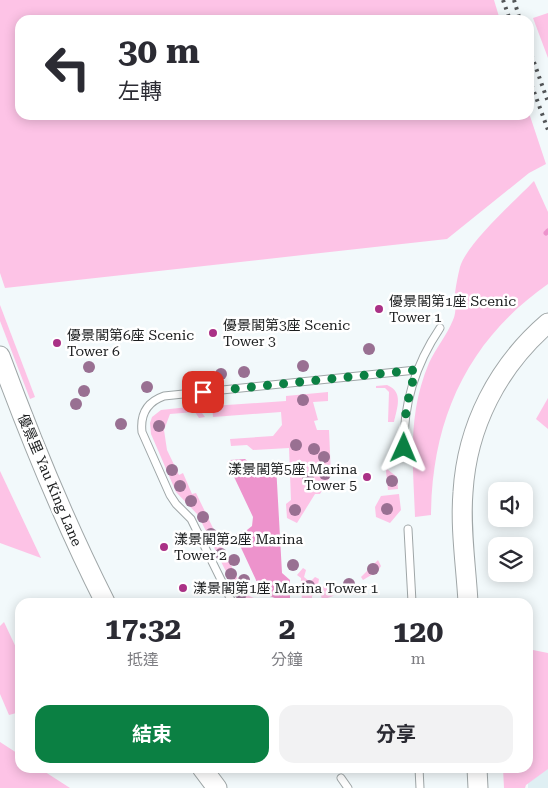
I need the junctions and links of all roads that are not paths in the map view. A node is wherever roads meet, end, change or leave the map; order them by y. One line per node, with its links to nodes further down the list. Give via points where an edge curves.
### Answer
1 (548, 323): 10 (street, via 510,362 496,383 470,449 462,492)
2 (440, 328): 4 (lane)
3 (0, 356): 7 (street, 優景里 Yau King Lane, via 56,498)
4 (416, 370): 5 (lane, via 407,401); 8 (lane, via 164,396 145,409 142,432 170,495 191,519)
5 (404, 448)
6 (408, 529): 9 (lane)
7 (103, 598)
8 (230, 598)
9 (412, 598)
10 (468, 598)
11 (206, 773): 15 (street)
12 (419, 773): 17 (lane)
13 (477, 773): 18 (street)
14 (341, 778): 16 (lane)
15 (216, 788)
16 (348, 788)
17 (420, 788)
18 (478, 788)

